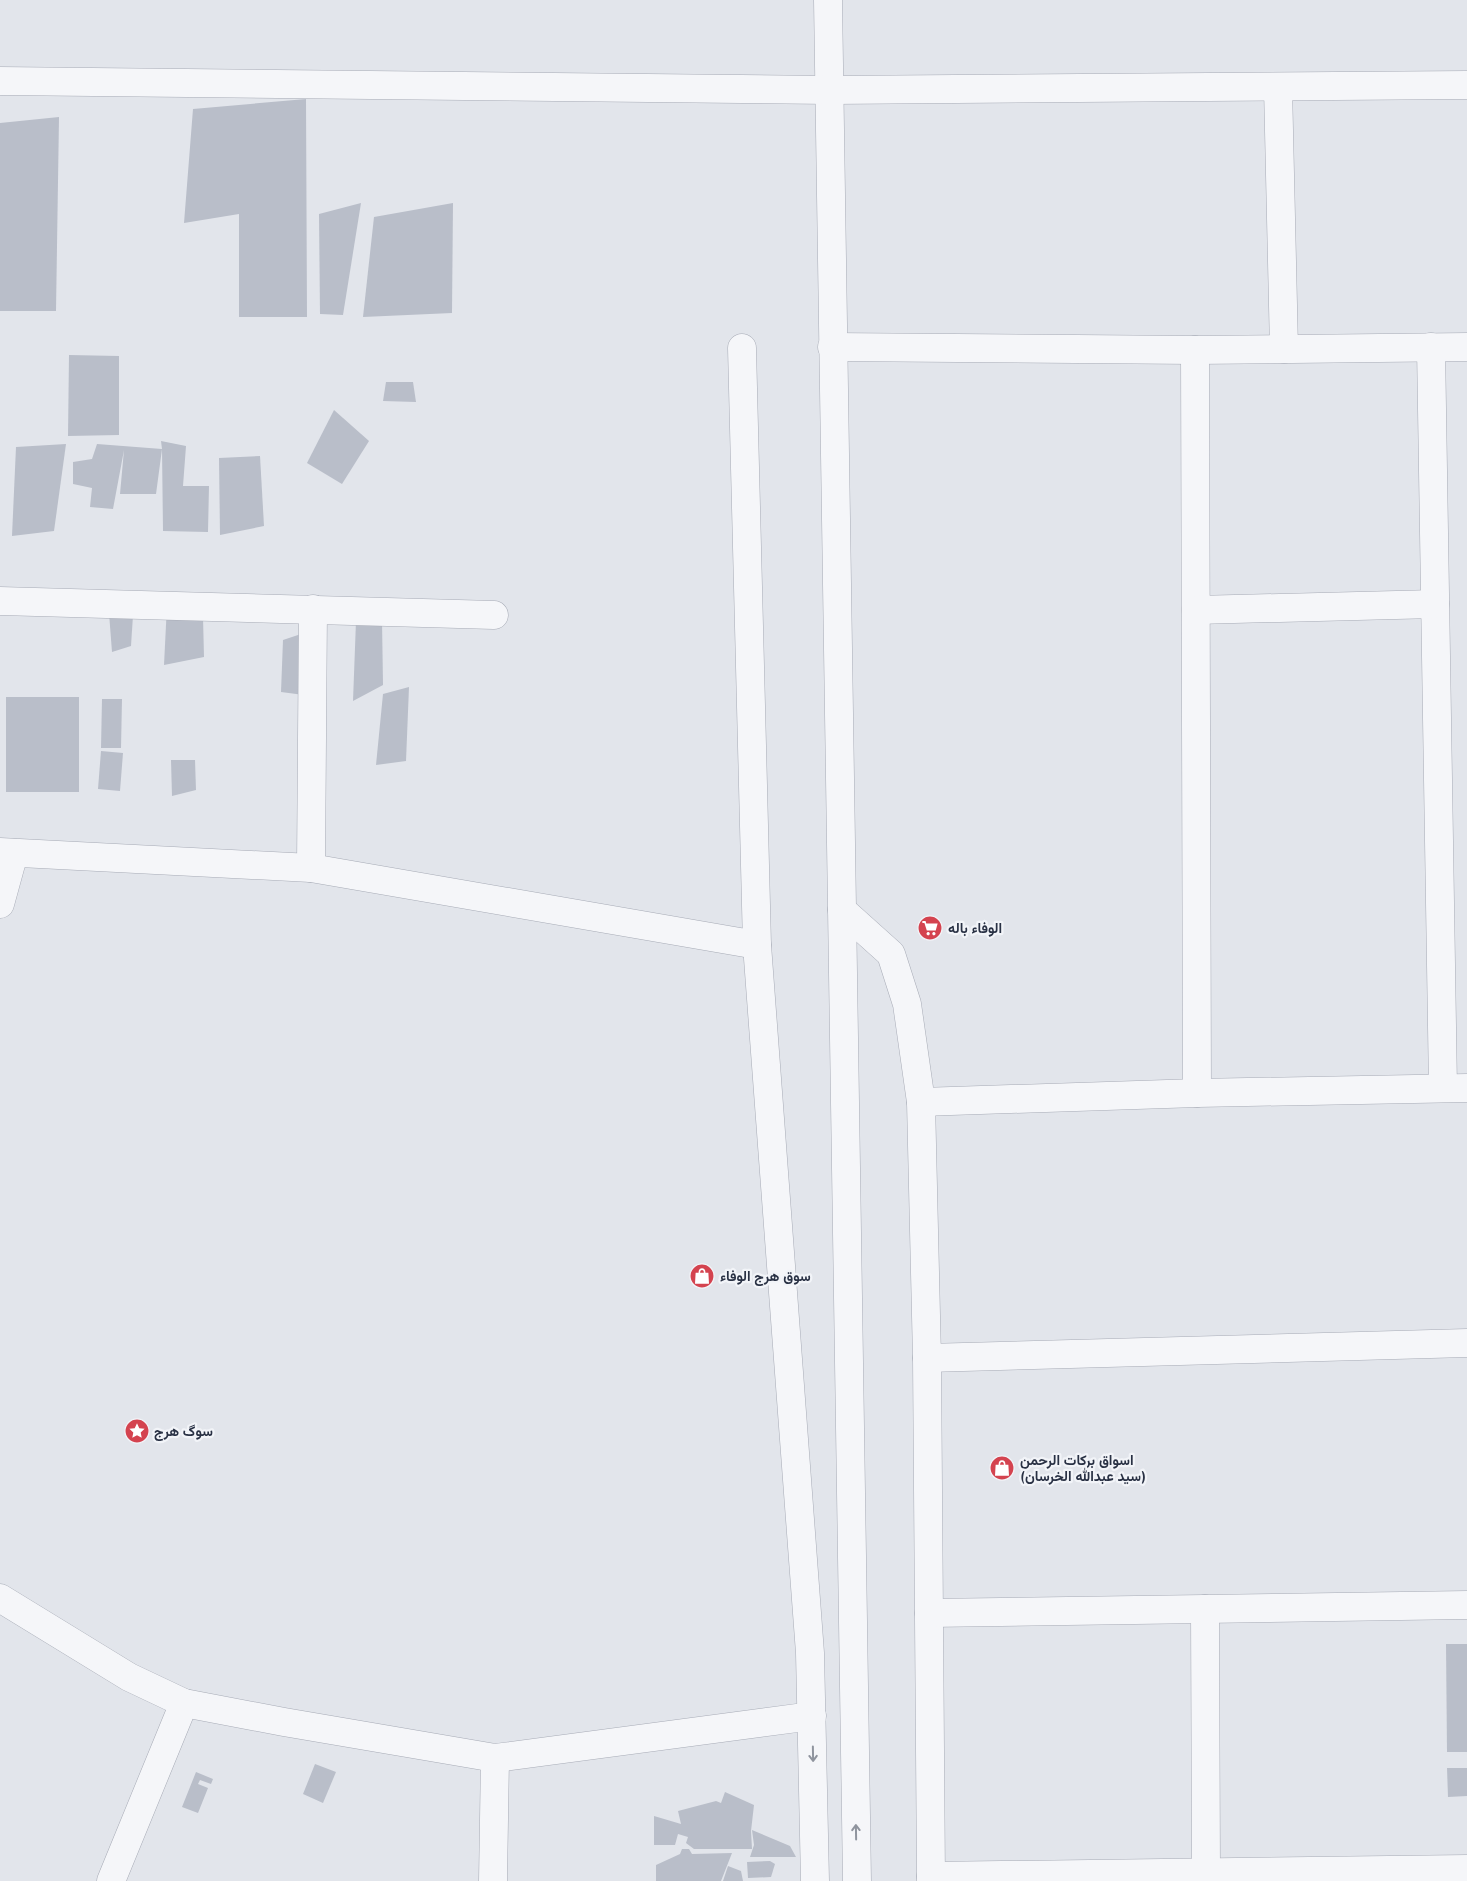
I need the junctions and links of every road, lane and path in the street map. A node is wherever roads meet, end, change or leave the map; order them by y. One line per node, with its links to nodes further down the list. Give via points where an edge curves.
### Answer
1 (828, 0): 5 (street)
2 (0, 81): 5 (street)
3 (1467, 85): 4 (street)
4 (1278, 87): 5 (street); 10 (street)
5 (830, 90): 6 (street)
6 (832, 347): 11 (street); 20 (street)
7 (1430, 347): 8 (street); 10 (street); 13 (street)
8 (1467, 347)
9 (742, 348): 21 (street)
10 (1284, 348): 11 (street)
11 (1195, 350): 15 (street)
12 (0, 601): 14 (street)
13 (1435, 604): 15 (street); 22 (street)
14 (313, 610): 16 (street); 18 (street)
15 (1196, 610): 23 (street)
16 (494, 614)
17 (7, 852): 18 (street); 19 (street)
18 (311, 868): 21 (street)
19 (0, 904)
20 (842, 910): 24 (street, via 891,954 907,1004); 31 (street)
21 (757, 944): 32 (street)
22 (1455, 1088): 23 (street)
23 (1197, 1093): 24 (street)
24 (921, 1102): 26 (street)
25 (1467, 1343): 26 (street)
26 (927, 1358): 30 (street)
27 (0, 1598): 33 (street, via 129,1677)
28 (1467, 1605): 29 (street)
29 (1205, 1609): 30 (street); 37 (street)
30 (929, 1613): 38 (street)
31 (853, 1651): 32 (street); 42 (street, one-way to 31)
32 (810, 1653): 34 (street)
33 (184, 1703): 35 (street); 39 (street)
34 (812, 1716): 35 (street); 41 (street, one-way to 41)
35 (496, 1758): 40 (street)
36 (1467, 1869): 37 (street)
37 (1206, 1873): 38 (street)
38 (931, 1878)
39 (111, 1881)
40 (493, 1881)
41 (815, 1881)
42 (857, 1881)

